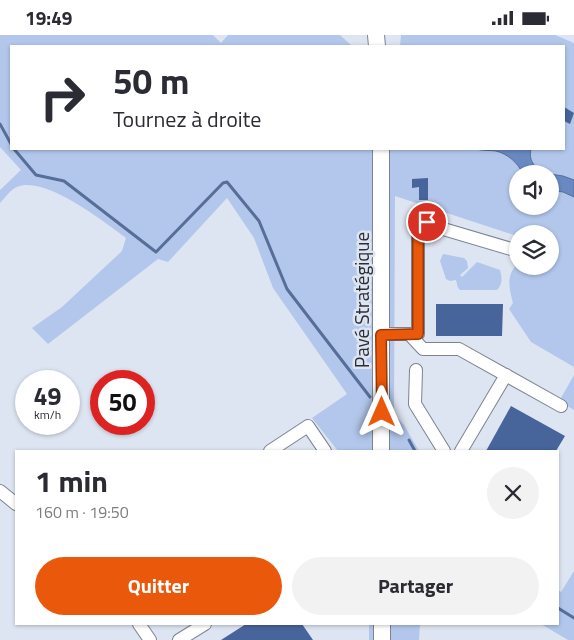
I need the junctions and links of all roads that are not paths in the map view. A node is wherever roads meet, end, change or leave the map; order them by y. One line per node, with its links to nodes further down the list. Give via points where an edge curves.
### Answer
1 (381, 150): 4 (main road, Pavé Stratégique)
2 (509, 248): 3 (street, via 427,222 420,225 418,334)
3 (409, 334): 4 (street); 6 (street, via 423,349 459,349)
4 (381, 335): 10 (main road, Pavé Stratégique)
5 (416, 370): 11 (street, via 415,405)
6 (506, 375): 7 (street); 12 (street)
7 (561, 406)
8 (272, 450): 9 (street, via 308,426)
9 (324, 450)
10 (382, 450)
11 (443, 450)
12 (462, 450)
13 (0, 491): 14 (street)
14 (15, 503)
15 (140, 625): 18 (street)
16 (203, 625): 19 (street)
17 (382, 625): 20 (main road)
18 (150, 640)
19 (179, 640)
20 (382, 640)

